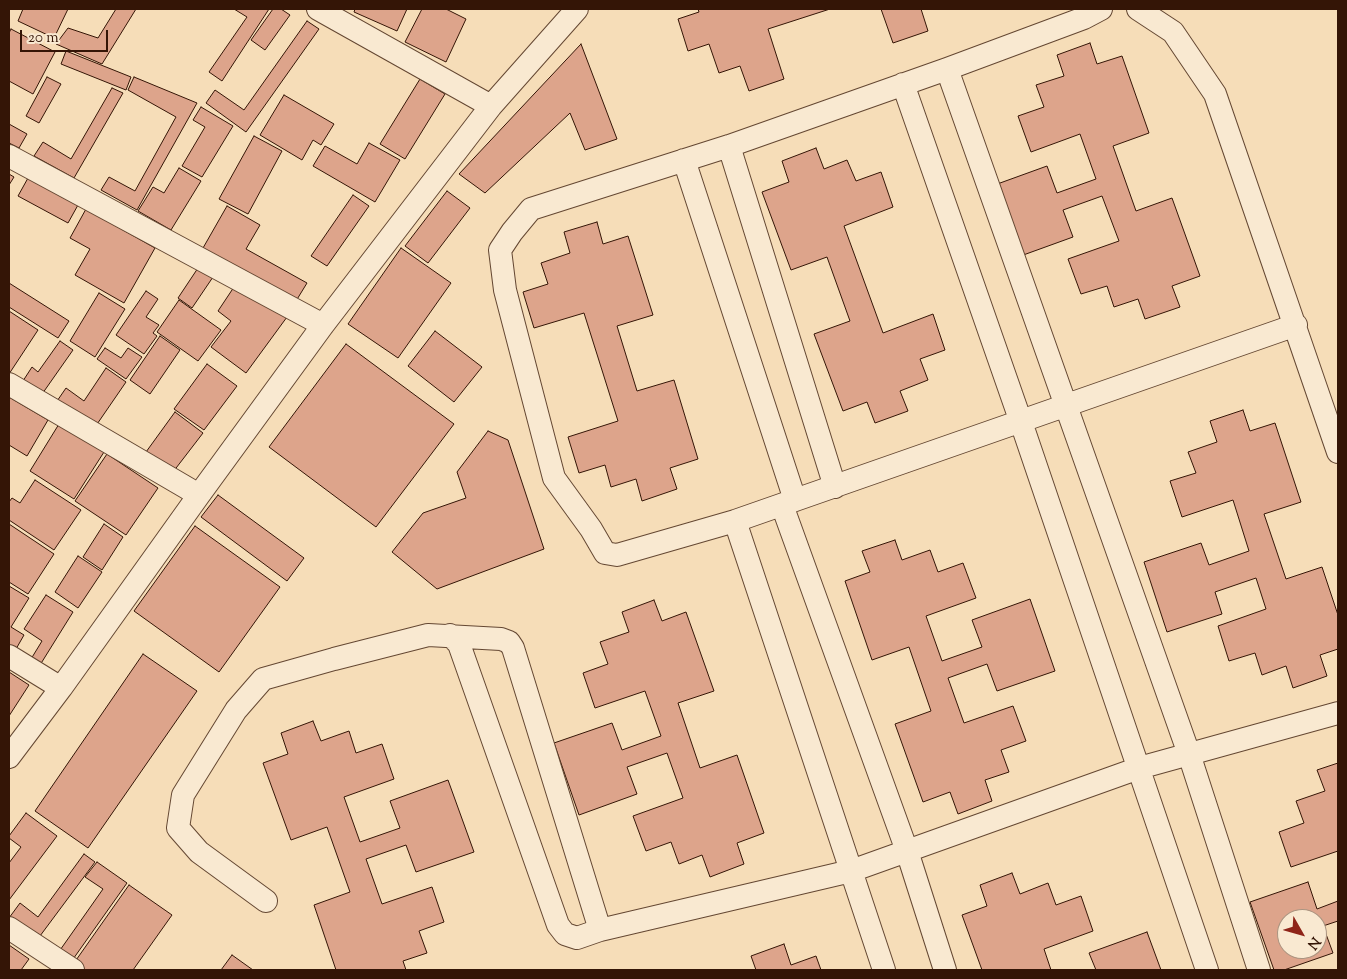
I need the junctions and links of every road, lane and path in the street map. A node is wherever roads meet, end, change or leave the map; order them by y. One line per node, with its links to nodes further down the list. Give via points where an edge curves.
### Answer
1 (318, 9): 7 (street)
2 (577, 9): 7 (street)
3 (1101, 9): 5 (street)
4 (1138, 9): 12 (street, via 1173,32 1215,94)
5 (946, 69): 6 (street); 14 (street)
6 (904, 84): 8 (street); 15 (street)
7 (491, 106): 11 (street)
8 (729, 146): 10 (street); 17 (street)
9 (9, 156): 11 (street)
10 (684, 160): 19 (street); 20 (street, via 531,209 500,250 505,290 554,478 605,553 617,556)
11 (323, 325): 18 (street)
12 (1296, 325): 14 (street); 16 (street)
13 (9, 384): 18 (street)
14 (1066, 405): 15 (street); 25 (street)
15 (1021, 422): 17 (street); 27 (street)
16 (1338, 452)
17 (835, 487): 19 (street)
18 (198, 495): 23 (street)
19 (789, 503): 20 (street); 28 (street)
20 (735, 521): 29 (street)
21 (450, 635): 30 (street, via 428,635 263,679 236,710 183,795 178,828 199,852); 32 (street, via 459,644 558,925 565,934 577,938); 32 (street, via 501,638 513,648)
22 (9, 656): 23 (street)
23 (61, 688): 26 (street)
24 (1338, 713): 25 (street)
25 (1189, 754): 27 (street); 37 (street)
26 (9, 757)
27 (1139, 768): 28 (street); 36 (street)
28 (907, 851): 29 (street); 35 (street)
29 (851, 871): 32 (street); 34 (street)
30 (266, 901)
31 (9, 928): 33 (street)
32 (600, 930)
33 (73, 970)
34 (884, 970)
35 (945, 970)
36 (1208, 970)
37 (1259, 970)

